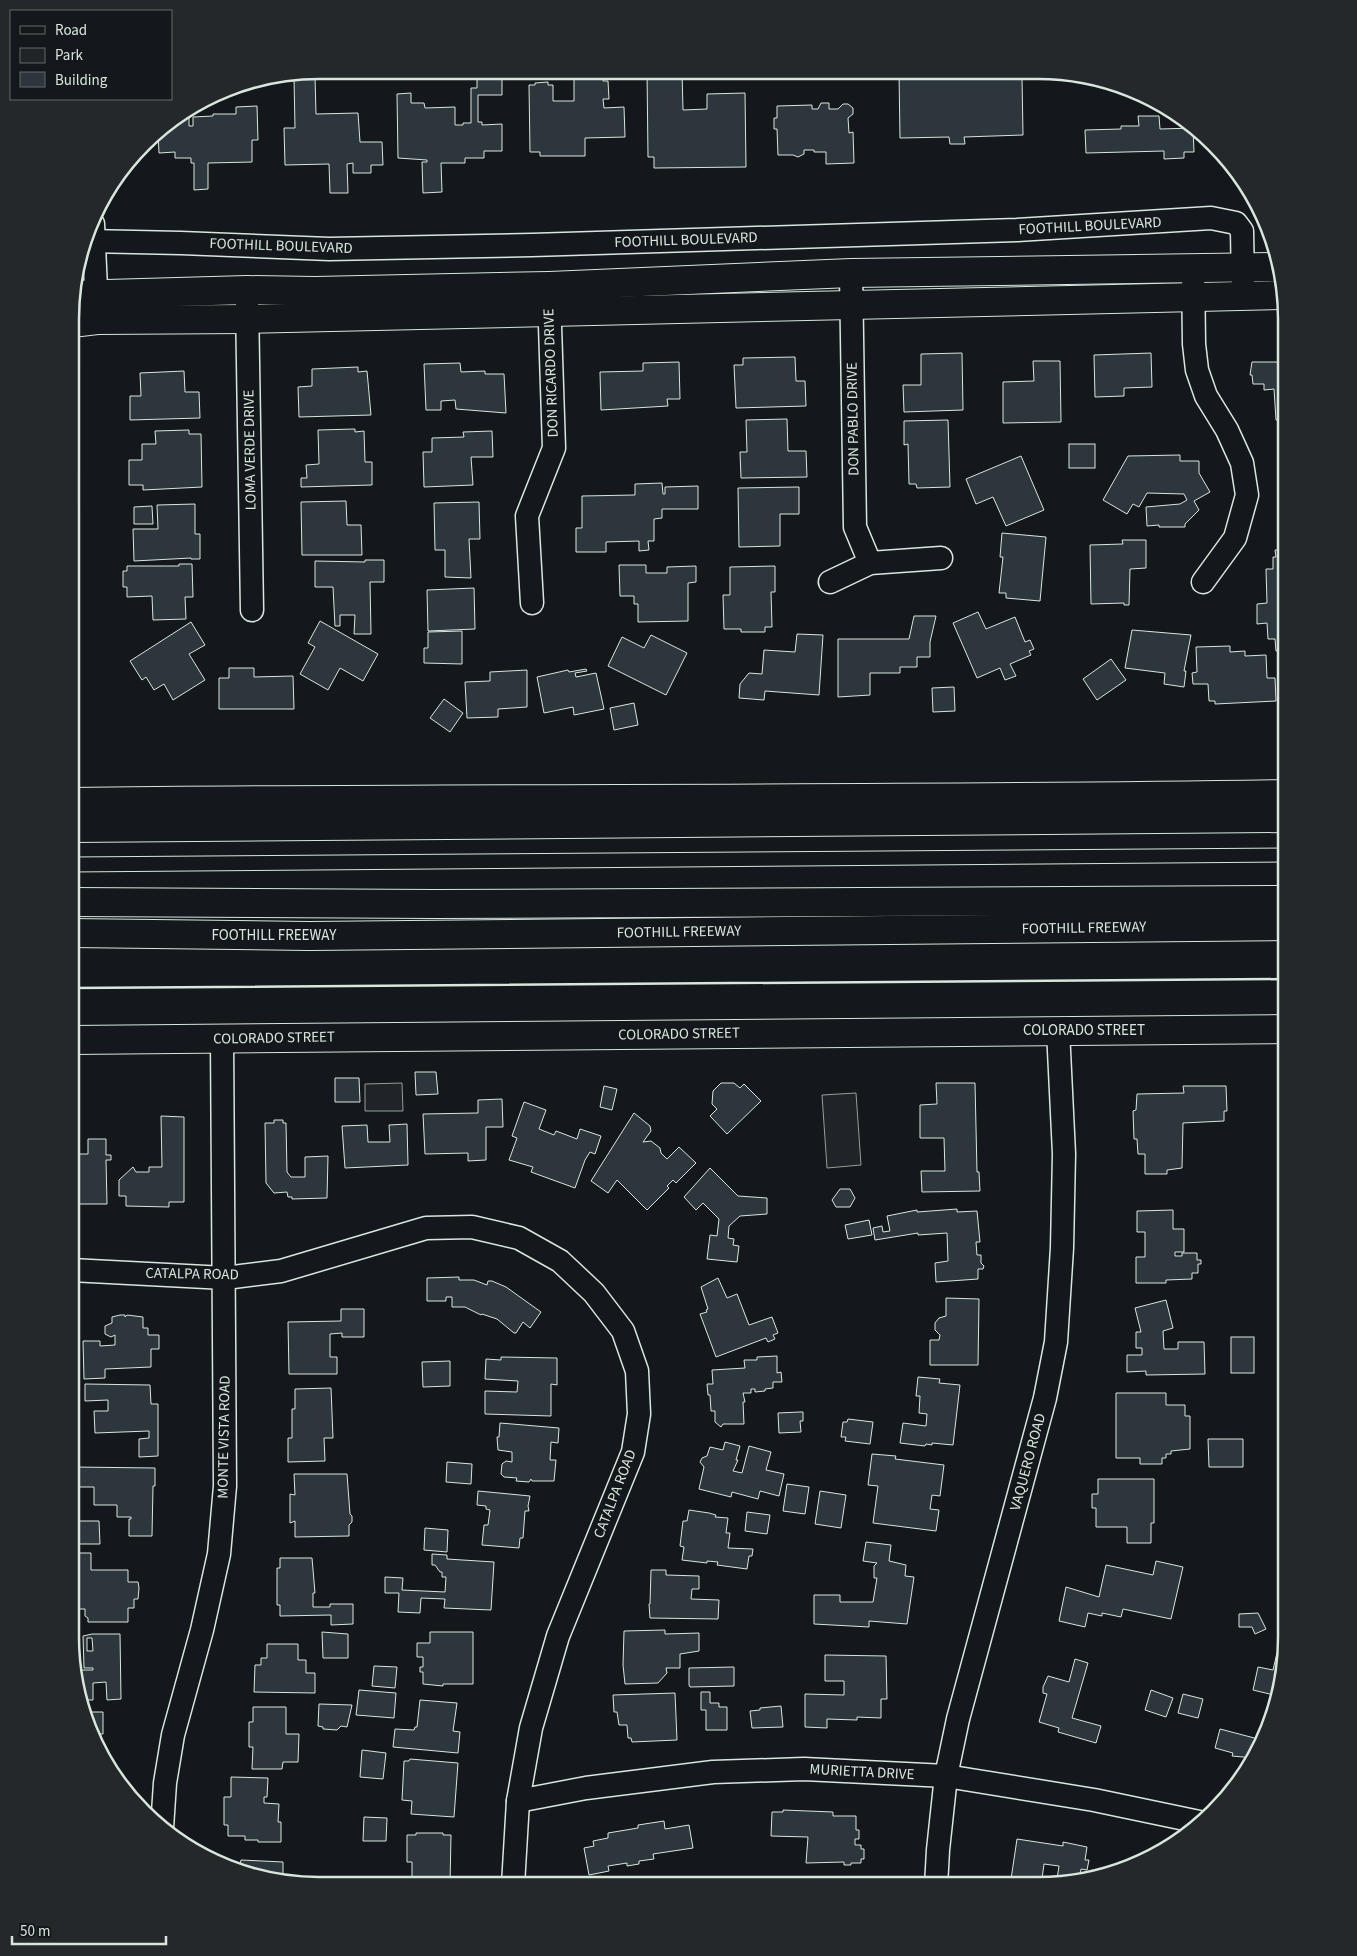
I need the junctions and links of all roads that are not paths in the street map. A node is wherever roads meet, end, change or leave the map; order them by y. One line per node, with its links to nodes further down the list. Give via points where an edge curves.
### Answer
1 (94, 235): 5 (street, FOOTHILL BOULEVARD, via 329,249 1017,230 1211,218 1236,223 1242,231)
2 (90, 246): 13 (street)
3 (1193, 267): 5 (main road); 6 (main road); 9 (street)
4 (1273, 267): 5 (main road)
5 (1242, 268): 10 (street, FOOTHILL BOULEVARD)
6 (850, 272): 11 (main road); 12 (street, DON PABLO DRIVE)
7 (247, 290): 11 (main road); 13 (main road); 14 (street, LOMA VERDE DRIVE)
8 (1277, 295): 10 (main road)
9 (1192, 296): 10 (main road); 12 (main road); 18 (street, via 1197,370 1206,396 1227,430 1242,464 1247,495 1235,538)
10 (1243, 296)
11 (549, 299): 12 (main road); 14 (main road); 19 (street, DON RICARDO DRIVE, via 554,448 527,516)
12 (851, 304): 16 (street, DON PABLO DRIVE, via 855,527)
13 (84, 308): 14 (main road)
14 (247, 319): 20 (street, LOMA VERDE DRIVE)
15 (941, 558): 16 (street)
16 (870, 563): 17 (street)
17 (830, 582)
18 (1203, 582)
19 (532, 604)
20 (252, 610)
21 (1278, 794): 22 (main road)
22 (79, 802)
23 (1278, 818): 24 (main road)
24 (79, 828)
25 (1278, 900): 26 (main road, via 445,904)
26 (79, 902)
27 (1278, 926): 29 (main road, FOOTHILL FREEWAY)
28 (79, 933): 29 (main road, FOOTHILL FREEWAY)
29 (309, 936): 30 (main road)
30 (79, 944)
31 (1278, 1029): 32 (main road, COLORADO STREET)
32 (1058, 1030): 33 (main road, COLORADO STREET); 37 (street, VAQUERO ROAD, via 1064,1154 1056,1342 1046,1398 958,1719)
33 (222, 1039): 34 (main road, COLORADO STREET); 36 (street, MONTE VISTA ROAD)
34 (79, 1040)
35 (79, 1270): 36 (street, CATALPA ROAD)
36 (225, 1278): 38 (street, CATALPA ROAD, via 281,1271 426,1228 472,1227 519,1238 560,1261 594,1292 622,1331 637,1371 639,1414 633,1452 558,1636 531,1728); 39 (street, MONTE VISTA ROAD, via 225,1486 219,1554 173,1734)
37 (946, 1776): 38 (street, MURIETTA DRIVE, via 804,1769 713,1772 586,1788); 40 (street, MURIETTA DRIVE, via 1094,1800); 42 (street, VAQUERO ROAD)
38 (518, 1802): 41 (street, CATALPA ROAD)
39 (163, 1820)
40 (1193, 1821)
41 (513, 1877)
42 (936, 1877)

